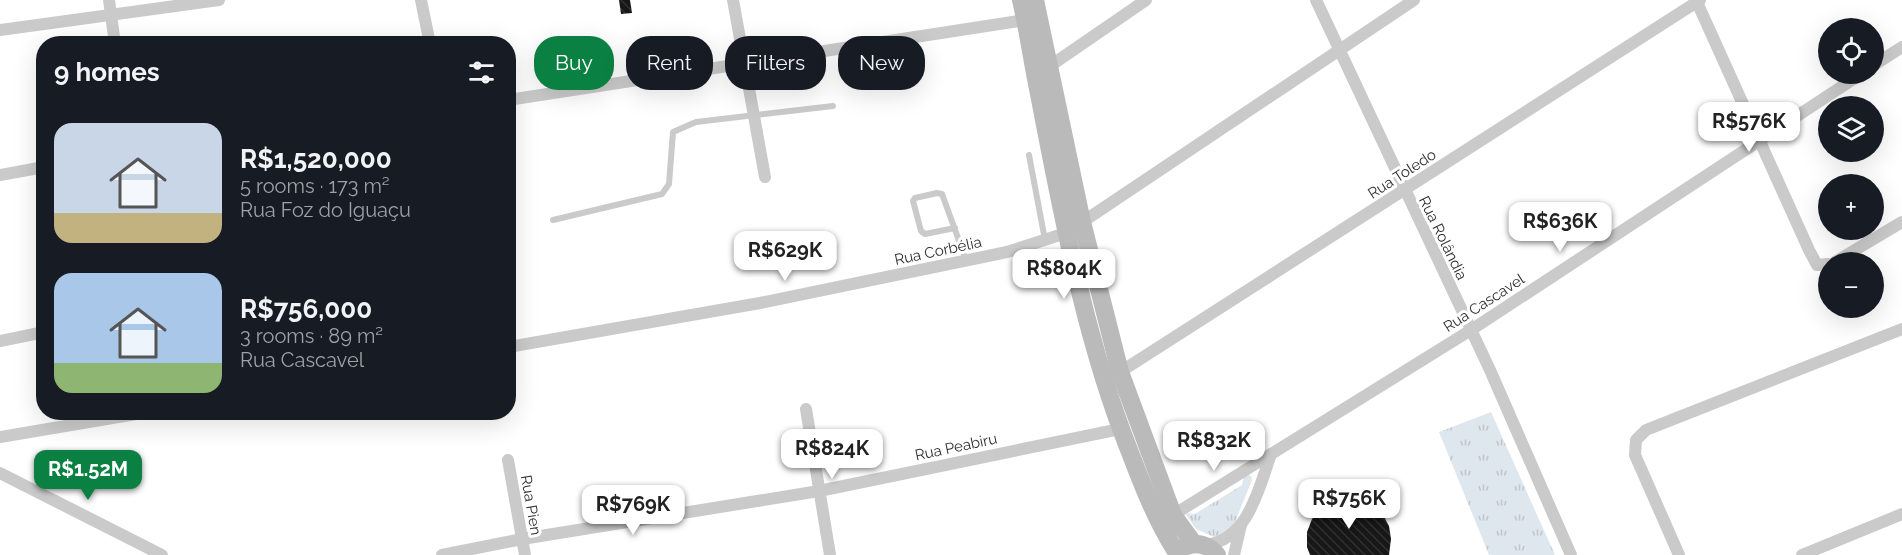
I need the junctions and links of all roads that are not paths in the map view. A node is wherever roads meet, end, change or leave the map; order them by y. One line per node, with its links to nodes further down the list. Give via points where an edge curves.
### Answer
1 (109, 0): 11 (street)
2 (219, 0): 11 (street)
3 (421, 0): 15 (street)
4 (733, 0): 16 (street)
5 (1021, 0): 12 (main road)
6 (1035, 0): 22 (main road)
7 (1146, 0): 22 (street)
8 (1316, 0): 19 (street, Rua Rolândia)
9 (1414, 0): 19 (street, Rua Corbélia)
10 (1698, 1): 28 (street); 33 (street, Rua Toledo)
11 (112, 13): 13 (street); 14 (street)
12 (1025, 20): 18 (street); 38 (main road)
13 (0, 30)
14 (114, 36)
15 (428, 36)
16 (739, 36)
17 (1902, 47): 20 (street)
18 (826, 50)
19 (1338, 50): 33 (street, Rua Rolândia); 35 (street, Rua Corbélia)
20 (1884, 59)
21 (725, 66): 25 (street)
22 (1050, 66): 35 (main road)
23 (1845, 84): 28 (street, Rua Cascavel)
24 (749, 90): 27 (street)
25 (516, 99)
26 (833, 106): 27 (lane)
27 (754, 114): 32 (street); 34 (lane, via 696,122 673,132 669,184 662,194)
28 (1760, 139): 42 (street); 44 (street, Rua Cascavel)
29 (1029, 155): 39 (lane)
30 (36, 168): 31 (street)
31 (0, 175)
32 (765, 177)
33 (1404, 190): 44 (street, Rua Rolândia); 48 (street, Rua Toledo)
34 (553, 220)
35 (1082, 222): 38 (street, Rua Corbélia); 48 (main road)
36 (1902, 222): 40 (street)
37 (955, 228): 37 (lane, via 942,194 915,198 921,231 925,234); 41 (lane)
38 (1066, 233): 39 (street, Rua Corbélia); 51 (main road)
39 (1045, 240): 41 (street, Rua Corbélia)
40 (1852, 252)
41 (966, 260): 47 (street, Rua Corbélia, via 760,303)
42 (1818, 265)
43 (1902, 328): 69 (street, via 1646,430 1636,440 1635,455)
44 (1471, 330): 53 (street, Rua Cascavel); 68 (street, Rua Rolândia)
45 (36, 334): 46 (street)
46 (0, 341)
47 (516, 346)
48 (1120, 372): 58 (main road)
49 (806, 409): 56 (street)
50 (101, 420): 52 (street)
51 (1120, 429): 56 (street, Rua Peabiru); 62 (main road, via 1162,530)
52 (0, 437)
53 (1271, 454): 58 (street, Rua Cascavel); 59 (street, via 1251,509)
54 (508, 460): 60 (street, Rua Pien)
55 (0, 473): 63 (street)
56 (819, 491): 60 (street, Rua Peabiru); 66 (street)
57 (1902, 514): 70 (street)
58 (1173, 515): 61 (main road)
59 (1241, 524): 61 (street, via 1226,540); 67 (street)
60 (522, 539): 64 (street, Rua Peabiru); 65 (street, Rua Pien)
61 (1205, 548): 62 (main road, via 1184,547)
62 (1177, 554)
63 (162, 555)
64 (442, 555)
65 (525, 555)
66 (830, 555)
67 (1234, 555)
68 (1571, 555)
69 (1679, 555)
70 (1802, 555)

